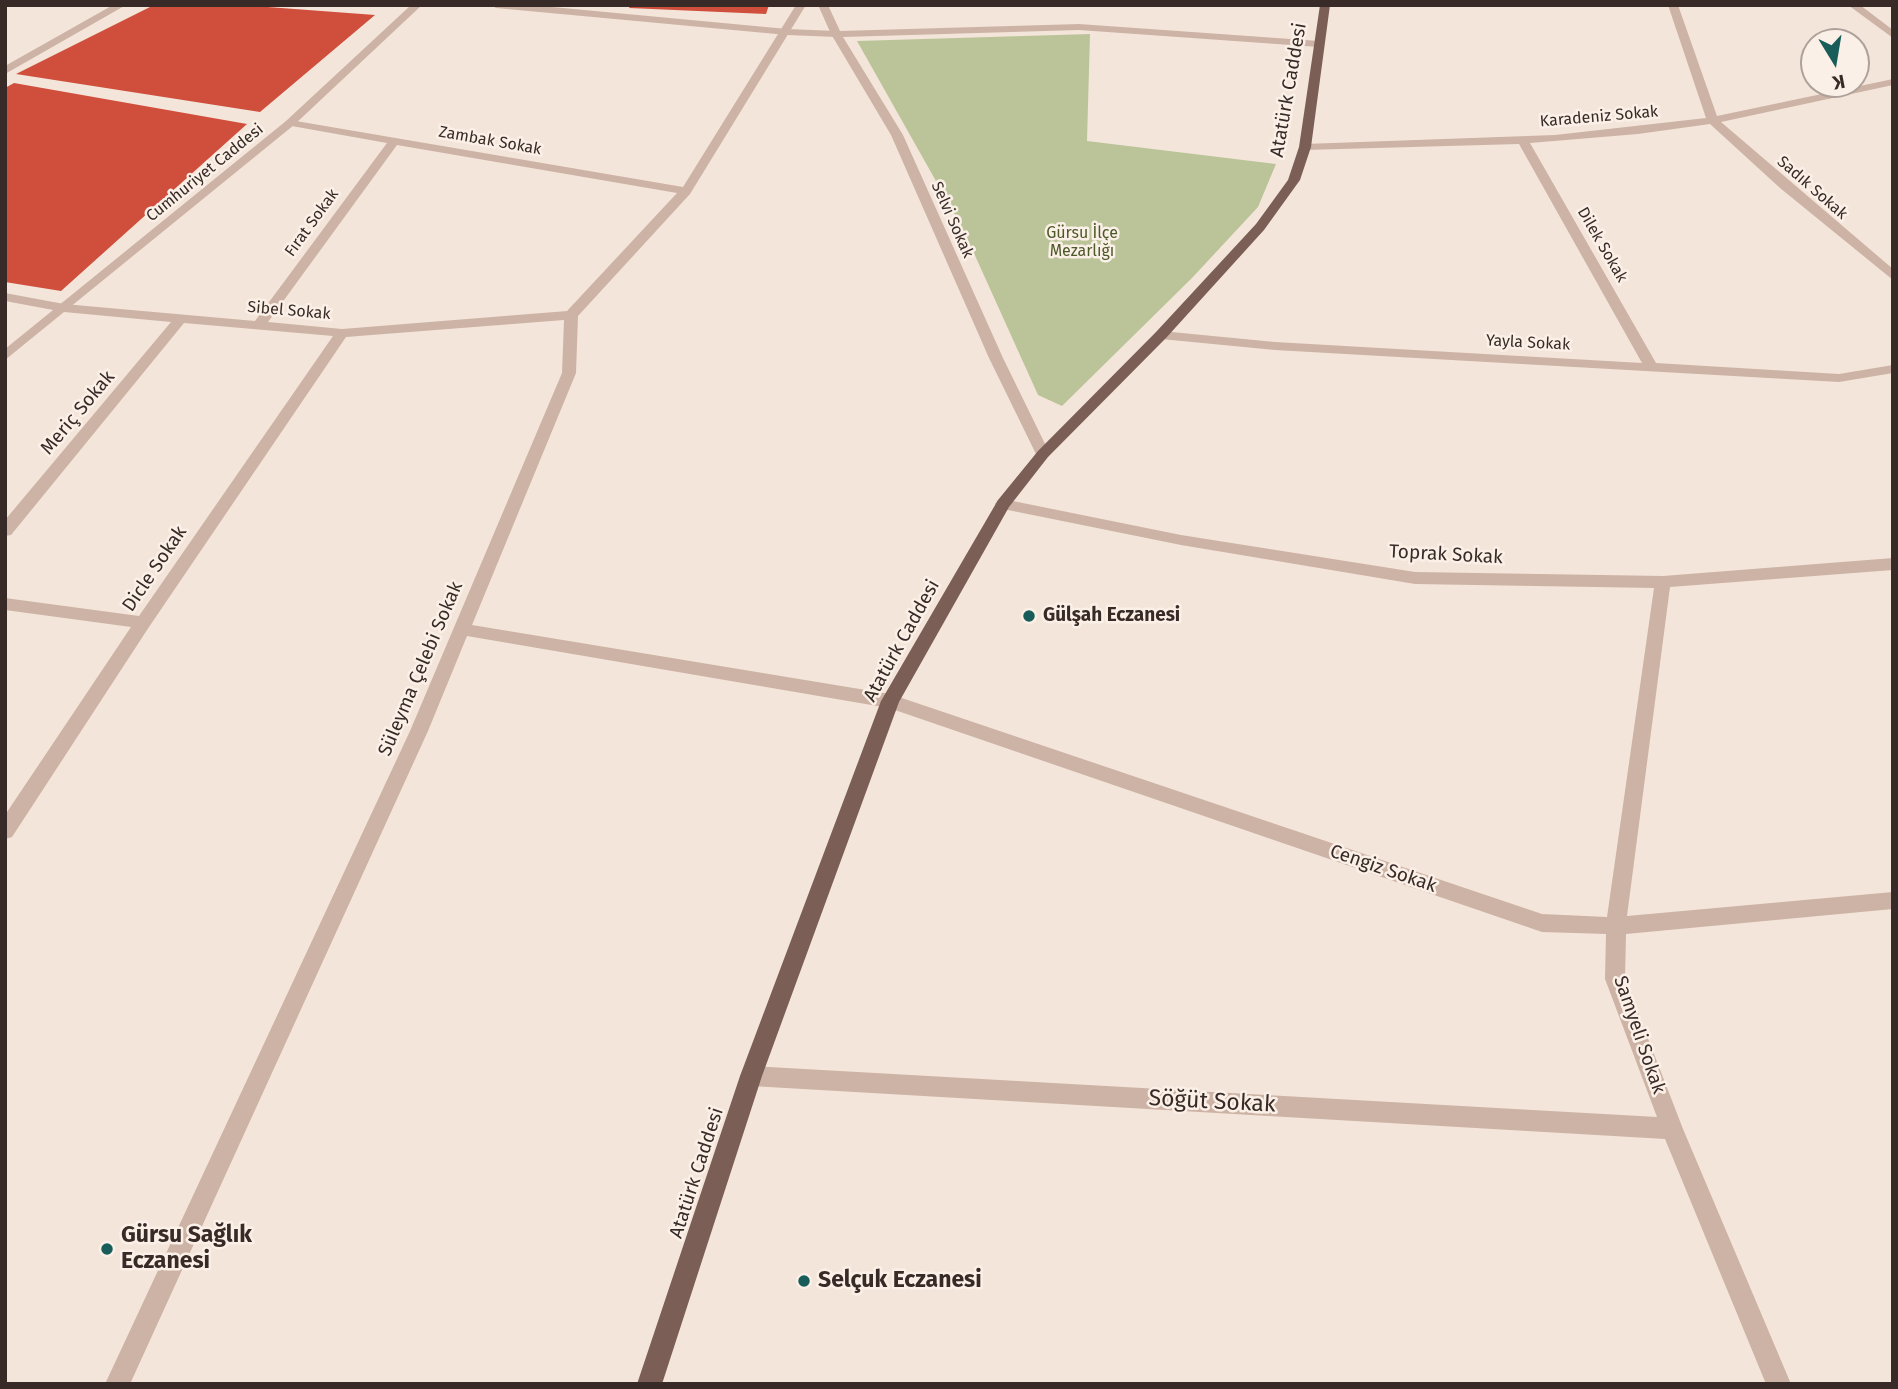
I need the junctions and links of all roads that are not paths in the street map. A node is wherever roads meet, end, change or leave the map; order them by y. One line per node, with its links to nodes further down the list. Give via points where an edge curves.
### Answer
1 (121, 5): 13 (street)
2 (417, 5): 16 (street, Cumhuriyet Caddesi)
3 (496, 5): 9 (street)
4 (801, 5): 9 (street)
5 (823, 5): 10 (street, Selvi Sokak)
6 (1325, 5): 12 (main road, Atatürk Caddesi)
7 (1673, 5): 15 (street)
8 (1853, 5): 11 (street)
9 (787, 32): 10 (street); 20 (street)
10 (836, 34): 12 (street, via 1079,27); 32 (street, Selvi Sokak, via 897,135)
11 (1893, 35)
12 (1319, 44): 19 (main road, Atatürk Caddesi)
13 (5, 71)
14 (1893, 82): 15 (street, Karadeniz Sokak)
15 (1713, 121): 17 (street, Karadeniz Sokak); 21 (street, Sadık Sokak)
16 (290, 123): 18 (street, Zambak Sokak); 23 (street, Cumhuriyet Caddesi)
17 (1522, 139): 19 (street, Karadeniz Sokak); 30 (street, Dilek Sokak)
18 (394, 141): 20 (street, Zambak Sokak); 26 (street, Fırat Sokak)
19 (1304, 147): 28 (main road, Atatürk Caddesi, via 1294,180 1260,227)
20 (686, 191): 24 (street)
21 (1893, 276)
22 (5, 297): 23 (street, Sibel Sokak)
23 (64, 309): 25 (street, Sibel Sokak); 29 (street, Cumhuriyet Caddesi)
24 (571, 315): 27 (street, Sibel Sokak); 39 (street, Süleyma Çelebi Sokak, via 569,373)
25 (180, 319): 26 (street, Sibel Sokak); 34 (street, Meriç Sokak)
26 (258, 326): 27 (street, Sibel Sokak)
27 (342, 333): 38 (street, Dicle Sokak)
28 (1161, 335): 30 (street, Yayla Sokak); 32 (main road, Atatürk Caddesi)
29 (5, 356)
30 (1652, 368): 31 (street, Yayla Sokak, via 1839,378)
31 (1893, 369)
32 (1043, 454): 33 (main road, Atatürk Caddesi)
33 (1003, 504): 36 (street, Toprak Sokak, via 1181,540 1415,578); 40 (main road, Atatürk Caddesi)
34 (5, 531)
35 (1893, 564): 36 (street, Toprak Sokak)
36 (1663, 582): 43 (street, Samyeli Sokak)
37 (5, 604): 38 (street)
38 (143, 623): 41 (street, Dicle Sokak)
39 (461, 629): 40 (street, Cengiz Sokak); 46 (street, Süleyma Çelebi Sokak, via 419,731)
40 (890, 701): 43 (street, Cengiz Sokak, via 1542,923); 44 (main road, Atatürk Caddesi)
41 (5, 831)
42 (1893, 900): 43 (street, Cengiz Sokak)
43 (1616, 926): 45 (street, Samyeli Sokak, via 1615,979)
44 (751, 1076): 45 (street, Söğüt Sokak); 47 (main road, Atatürk Caddesi)
45 (1672, 1129): 48 (street, Samyeli Sokak)
46 (117, 1384)
47 (649, 1384)
48 (1779, 1384)

